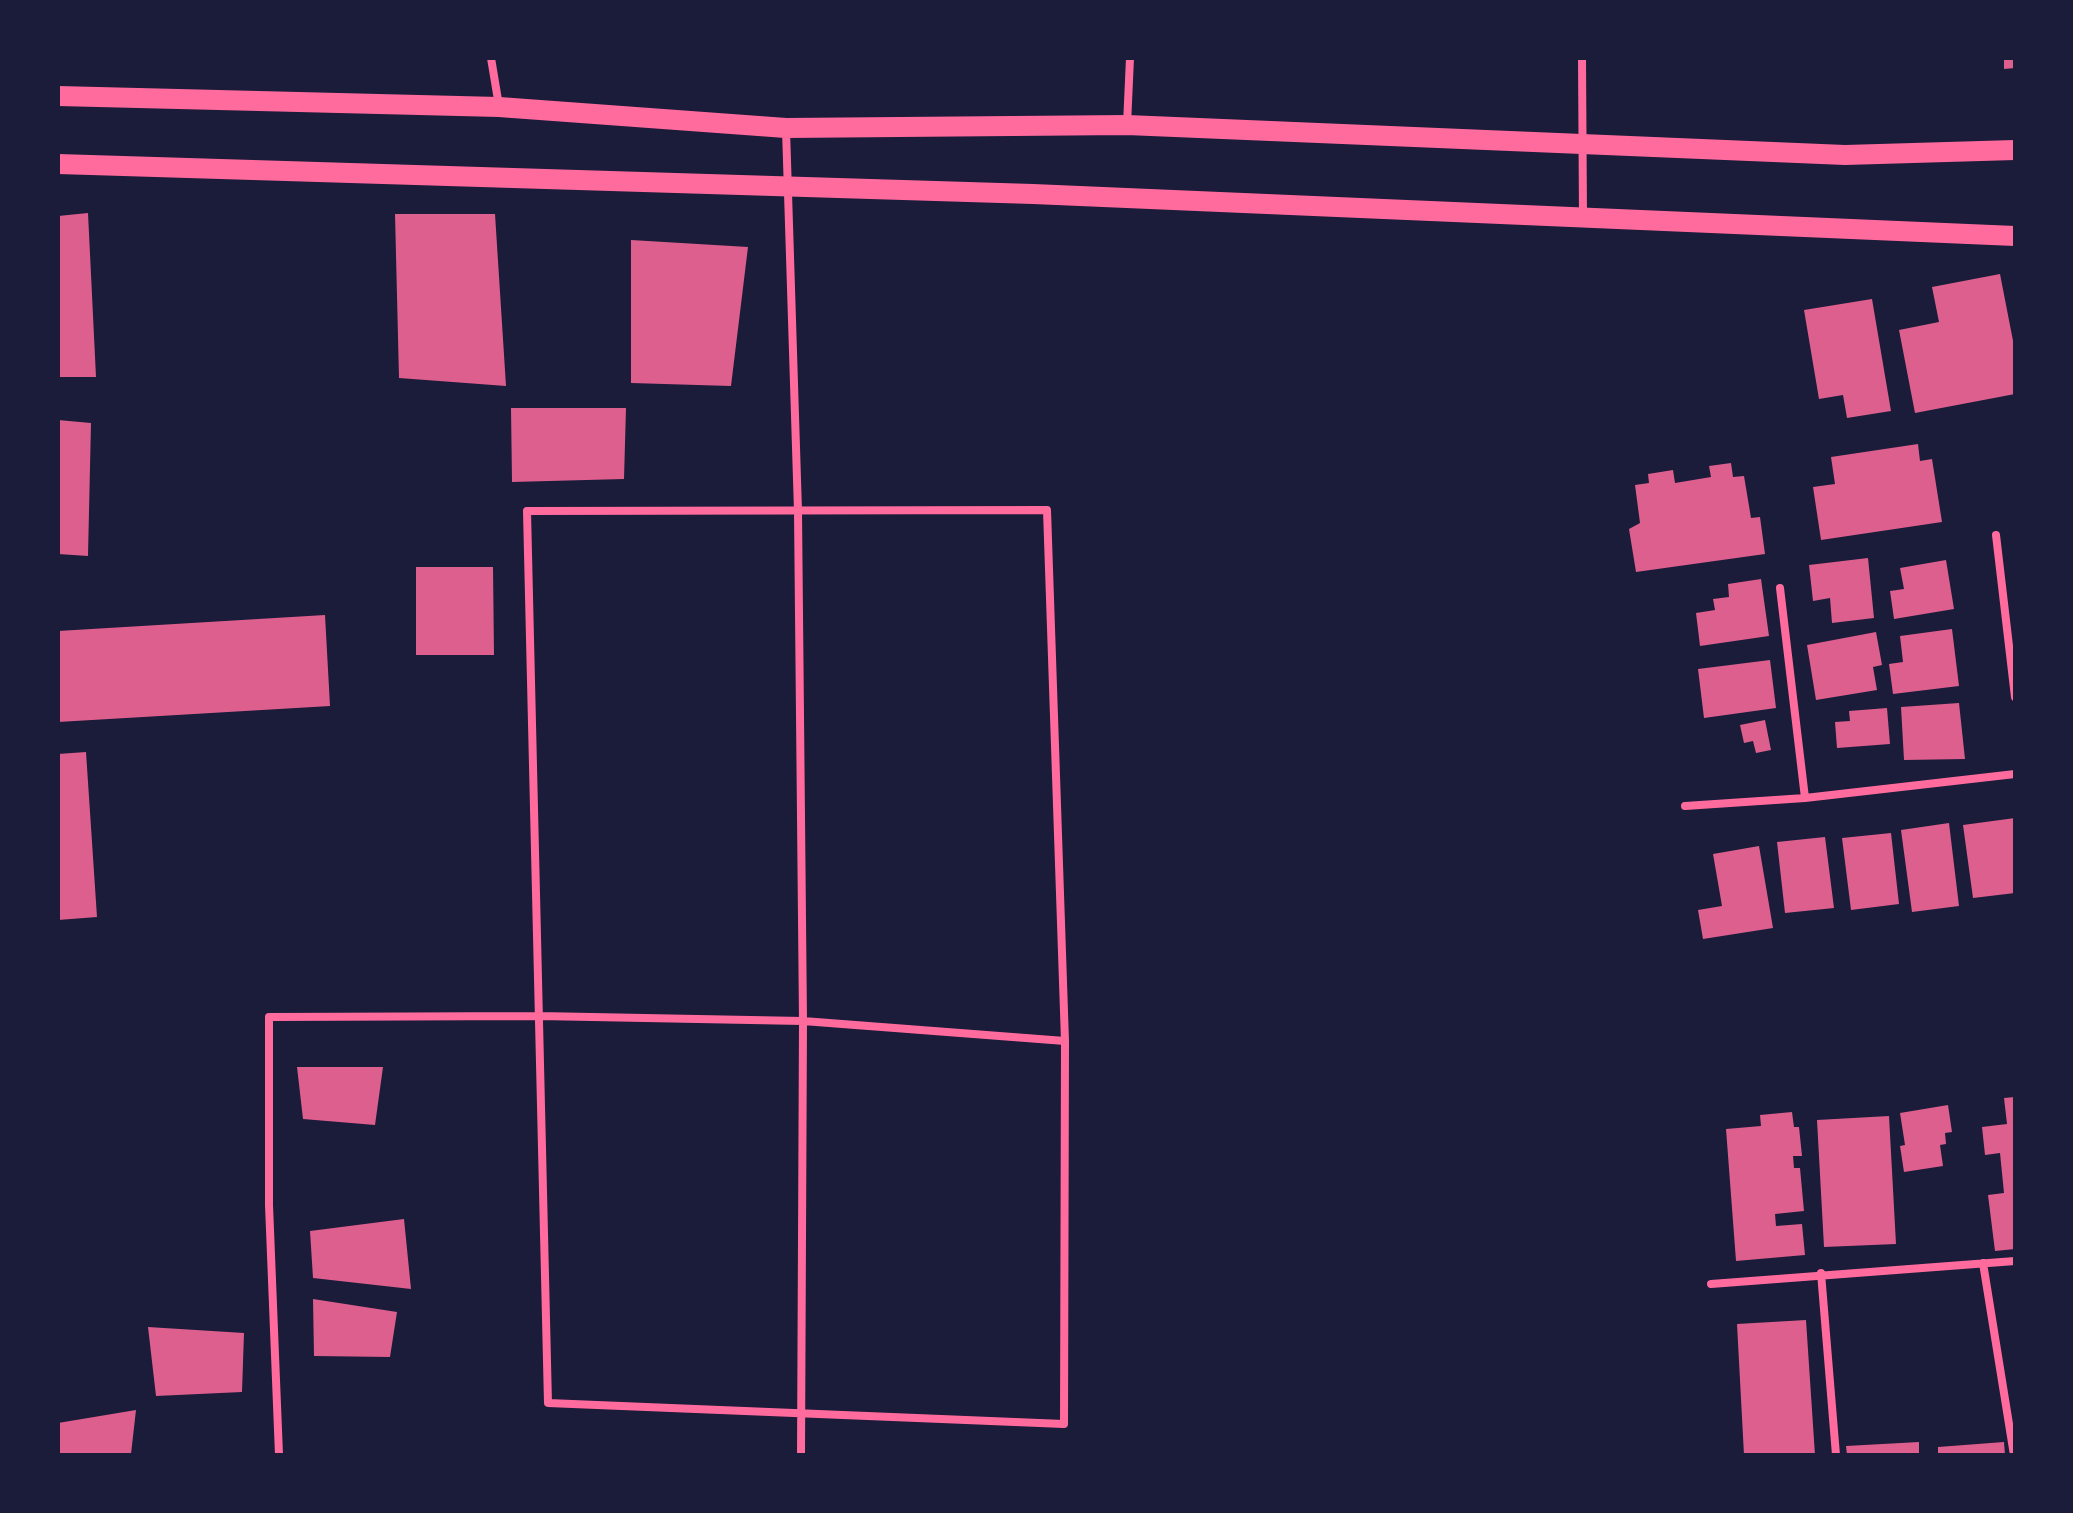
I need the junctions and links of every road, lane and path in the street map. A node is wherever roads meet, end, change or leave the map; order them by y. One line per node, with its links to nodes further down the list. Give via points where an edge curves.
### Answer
1 (491, 58): 5 (street)
2 (1130, 58): 6 (street)
3 (1582, 58): 8 (street)
4 (58, 96): 5 (main road)
5 (499, 107): 7 (main road)
6 (1127, 125): 7 (main road); 8 (main road)
7 (786, 128): 11 (street)
8 (1584, 143): 9 (main road, via 1845,155); 12 (street)
9 (2015, 150)
10 (58, 164): 11 (main road)
11 (786, 187): 12 (main road); 14 (street)
12 (1583, 218): 13 (main road)
13 (2015, 236)
14 (798, 511): 21 (street, via 527,511); 22 (street); 23 (street, via 1047,510)
15 (1996, 535): 17 (street)
16 (1780, 588): 19 (street)
17 (2015, 697)
18 (2015, 774): 19 (street)
19 (1805, 798): 20 (street)
20 (1685, 806)
21 (539, 1016): 22 (street); 28 (street, via 548,1403); 29 (street, via 269,1017 269,1205)
22 (803, 1021): 23 (street); 28 (street)
23 (1065, 1041): 28 (street, via 1064,1424)
24 (2015, 1261): 25 (street)
25 (1983, 1263): 26 (street); 32 (street)
26 (1821, 1273): 27 (street); 31 (street)
27 (1711, 1284)
28 (799, 1413): 30 (street)
29 (279, 1455)
30 (801, 1455)
31 (1836, 1455)
32 (2014, 1455)

